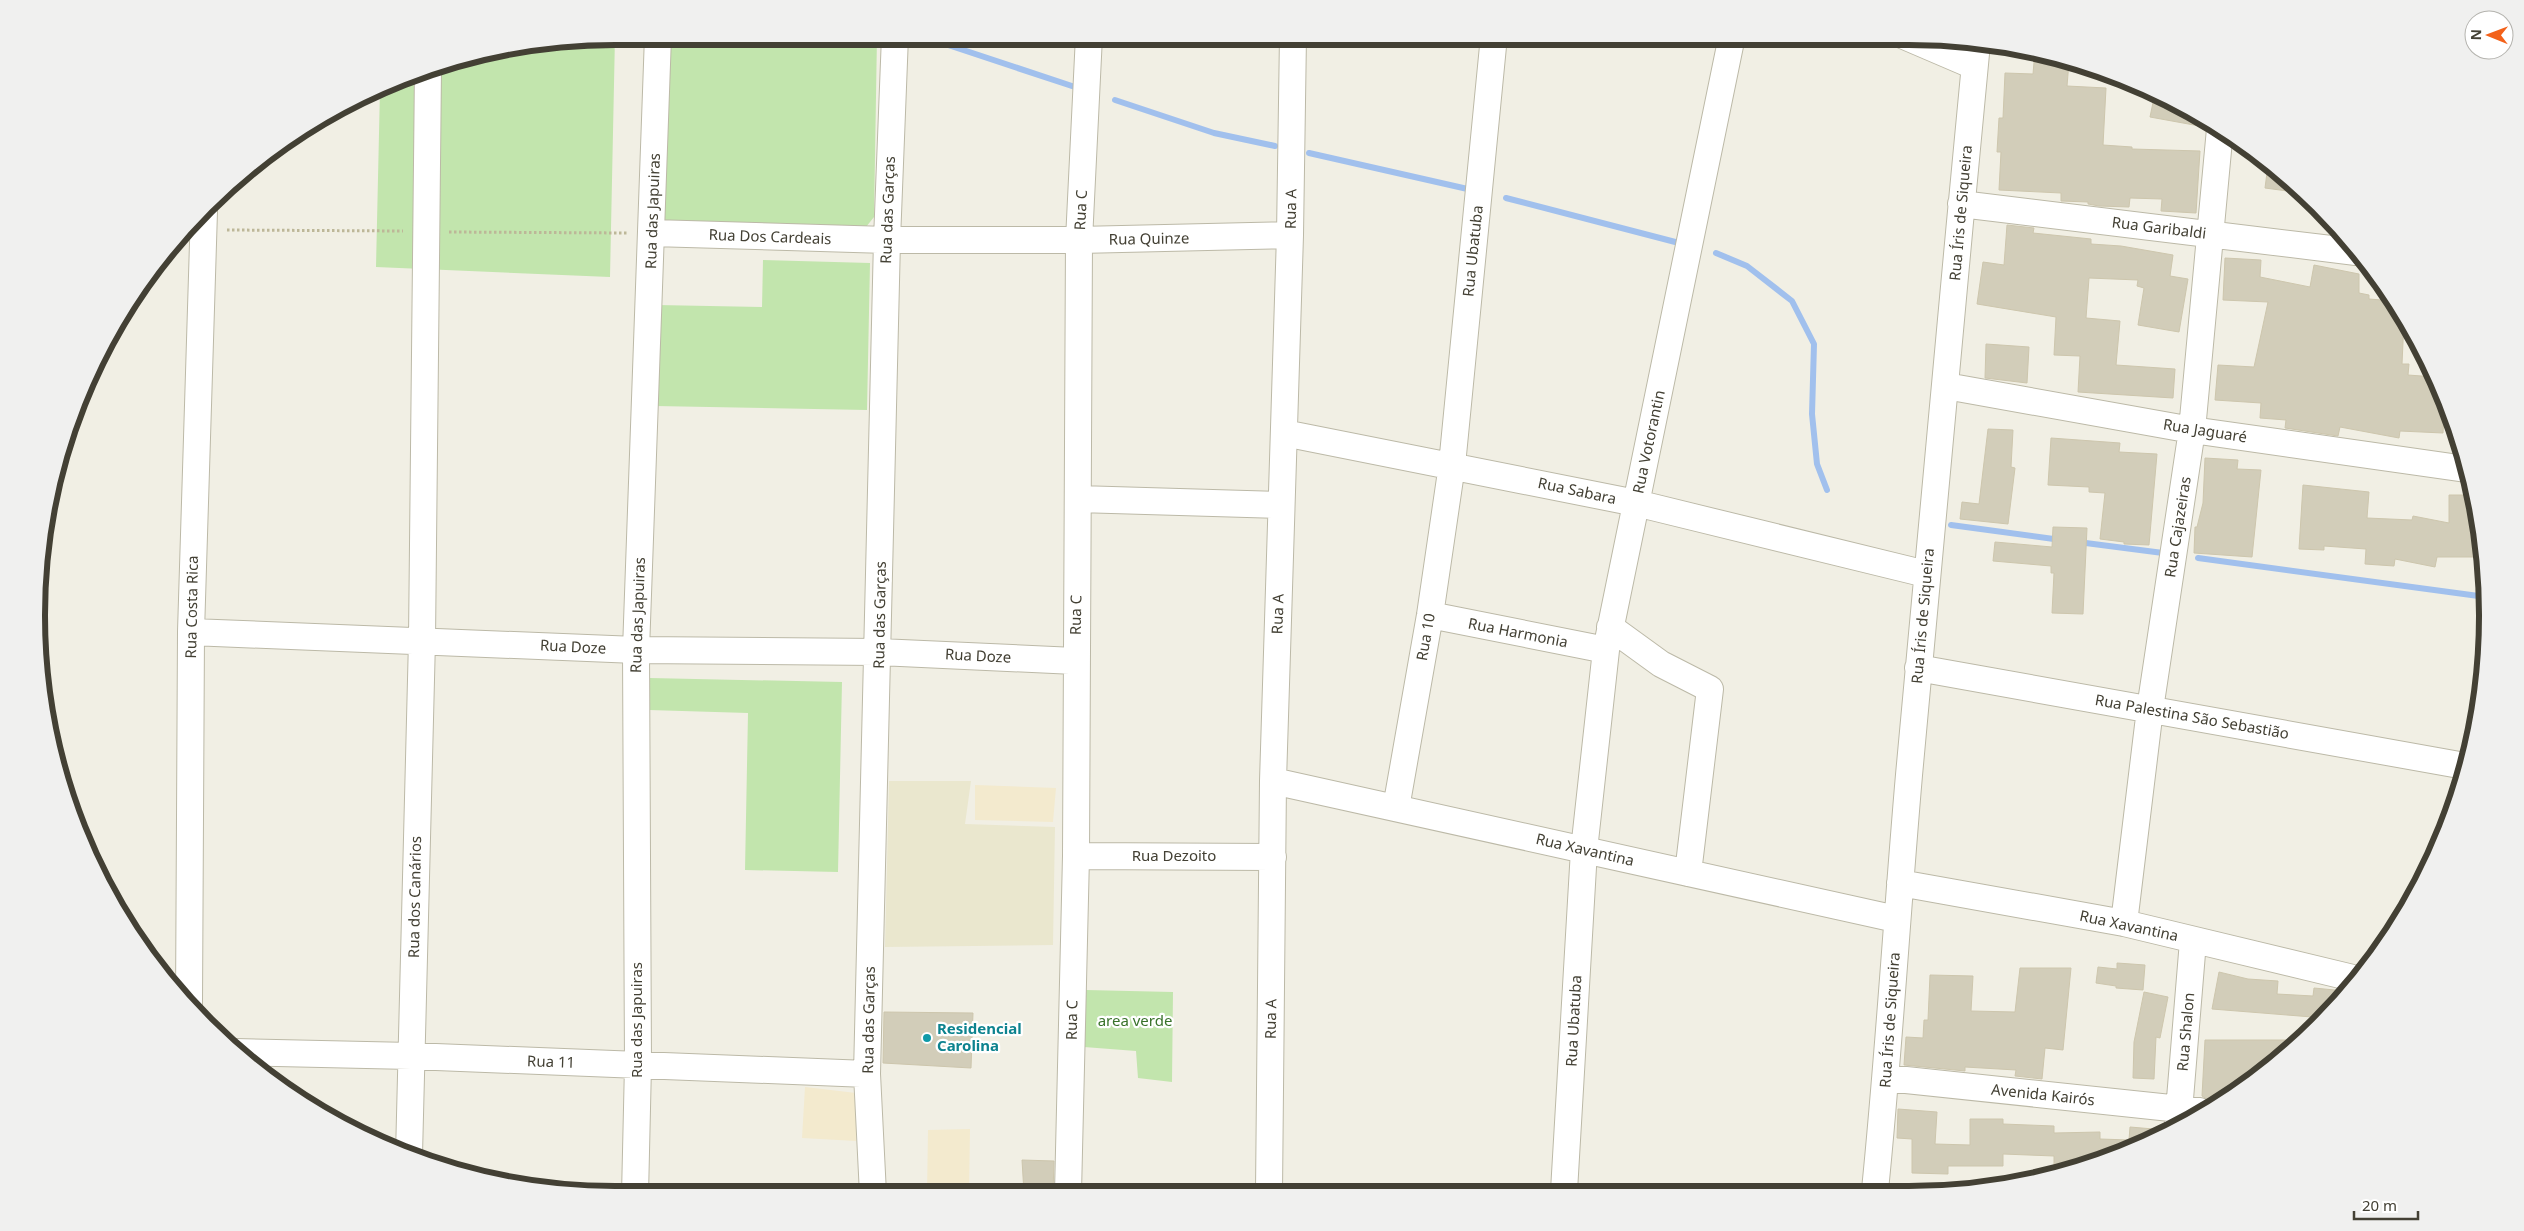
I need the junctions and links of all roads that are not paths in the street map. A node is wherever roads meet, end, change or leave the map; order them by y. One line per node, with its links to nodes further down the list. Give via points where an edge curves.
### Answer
1 (658, 45): 13 (street, Rua das Japuiras)
2 (895, 45): 16 (street, Rua das Garças)
3 (1089, 45): 17 (street, Rua C)
4 (1293, 45): 15 (street, Rua A)
5 (1493, 45): 22 (street, Rua Ubatuba)
6 (1730, 45): 25 (street, Rua Votorantin)
7 (1941, 46): 8 (street)
8 (1976, 55): 11 (street, Rua Íris de Siqueira)
9 (428, 77): 31 (street, Rua dos Canários)
10 (2219, 137): 14 (street, Rua Cajazeiras)
11 (1961, 204): 14 (street, Rua Garibaldi); 19 (street, Rua Íris de Siqueira)
12 (204, 221): 29 (street, Rua Costa Rica)
13 (652, 233): 16 (street, Rua Dos Cardeais); 32 (street, Rua das Japuiras)
14 (2211, 234): 18 (street, Rua Garibaldi); 20 (street, Rua Cajazeiras)
15 (1290, 236): 17 (street, Rua Quinze); 21 (street, Rua A)
16 (887, 240): 17 (street, Rua Quinze); 33 (street, Rua das Garças)
17 (1079, 240): 24 (street, Rua C)
18 (2347, 251)
19 (1946, 386): 20 (street, Rua Jaguaré); 27 (street, Rua Íris de Siqueira)
20 (2192, 430): 23 (street, Rua Jaguaré); 36 (street, Rua Cajazeiras)
21 (1284, 434): 22 (street, Rua Sabara); 26 (street, Rua A)
22 (1452, 465): 25 (street, Rua Sabara); 28 (street, Rua 10)
23 (2460, 468)
24 (1078, 499): 26 (street); 34 (street, Rua C)
25 (1636, 503): 27 (street, Rua Sabara); 30 (street, Rua Votorantin)
26 (1281, 505): 38 (street, Rua A)
27 (1926, 574): 35 (street, Rua Íris de Siqueira)
28 (1430, 615): 30 (street, Rua Harmonia); 39 (street, Rua 10)
29 (191, 632): 31 (street, Rua Doze); 49 (street, Rua Costa Rica)
30 (1608, 639): 40 (street, Rua Votorantin); 43 (street, via 1710,689)
31 (422, 640): 32 (street, Rua Doze); 51 (street, Rua dos Canários)
32 (636, 650): 33 (street, Rua Doze); 52 (street, Rua das Japuiras)
33 (879, 652): 34 (street, Rua Doze); 53 (street, Rua das Garças)
34 (1075, 661): 41 (street, Rua C)
35 (1918, 668): 36 (street, Rua Palestina São Sebastião); 44 (street, Rua Íris de Siqueira)
36 (2150, 709): 37 (street, Rua Palestina São Sebastião); 46 (street, Rua Cajazeiras)
37 (2459, 765)
38 (1273, 781): 39 (street, Rua Xavantina); 42 (street, Rua A)
39 (1396, 808): 40 (street, Rua Xavantina)
40 (1584, 850): 43 (street, Rua Xavantina); 61 (street, Rua Ubatuba)
41 (1076, 856): 42 (street, Rua Dezoito); 59 (street, Rua C)
42 (1273, 857): 60 (street, Rua A)
43 (1688, 873): 45 (street, Rua Xavantina)
44 (1900, 883): 45 (street, Rua Íris de Siqueira); 46 (street, Rua Xavantina)
45 (1896, 919): 54 (street, Rua Íris de Siqueira)
46 (2124, 923): 47 (street, Rua Xavantina)
47 (2194, 941): 48 (street, Rua Xavantina); 55 (street, Rua Shalon)
48 (2349, 977)
49 (189, 994)
50 (249, 1052): 51 (street, Rua 11)
51 (411, 1056): 52 (street, Rua 11); 56 (street, Rua dos Canários)
52 (638, 1065): 53 (street, Rua 11); 57 (street, Rua das Japuiras)
53 (867, 1074): 58 (street, Rua das Garças)
54 (1887, 1078): 55 (street, Avenida Kairós); 62 (street, Rua Íris de Siqueira)
55 (2186, 1114)
56 (409, 1148)
57 (635, 1186)
58 (873, 1186)
59 (1068, 1186)
60 (1269, 1186)
61 (1564, 1186)
62 (1875, 1186)

